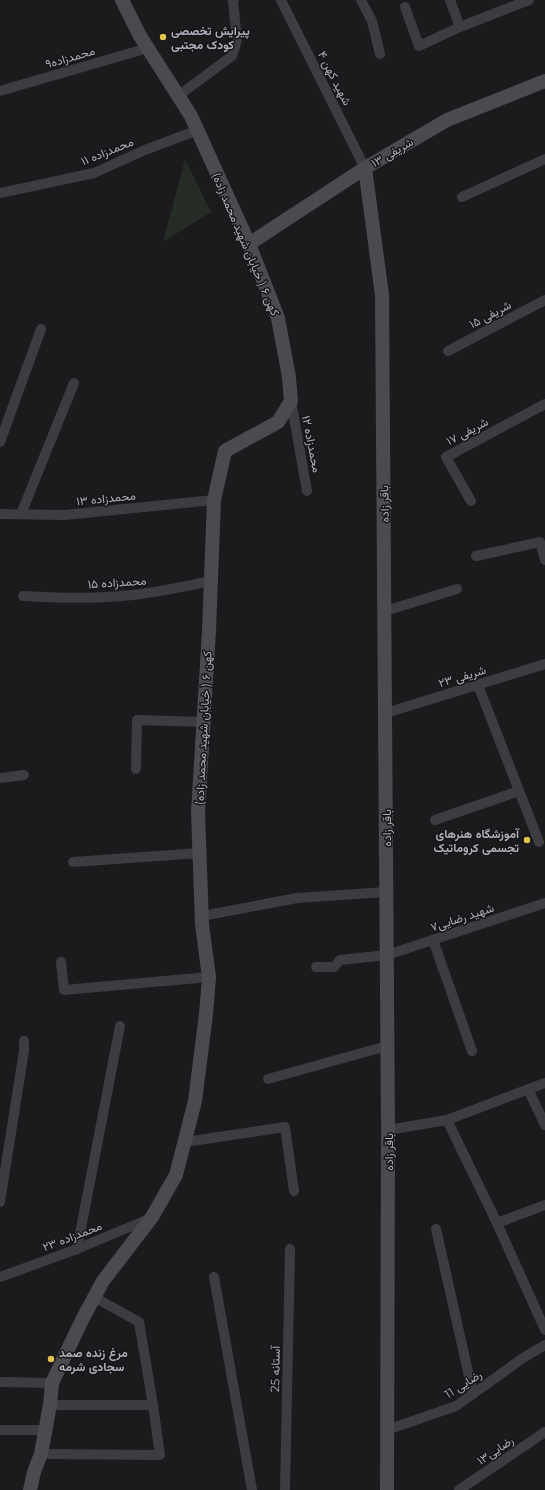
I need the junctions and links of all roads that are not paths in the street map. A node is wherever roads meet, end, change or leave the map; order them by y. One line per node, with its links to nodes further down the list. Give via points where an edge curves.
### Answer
1 (122, 0): 9 (street, کهن ۶ ( خیابان شهید محمد زاده))
2 (234, 0): 13 (street, via 237,40 232,56)
3 (281, 0): 16 (street, شهید کهن ۴)
4 (362, 0): 10 (street, via 372,21)
5 (450, 0): 8 (street)
6 (529, 0): 8 (street)
7 (405, 7): 8 (street, via 419,46)
8 (460, 27)
9 (148, 48): 12 (street, محمدزاده۹); 13 (street, کهن ۶ ( خیابان شهید محمد زاده))
10 (380, 54)
11 (545, 81): 16 (street, شریفی ۱۳, via 448,120)
12 (0, 91)
13 (178, 96): 14 (street, کهن ۶ ( خیابان شهید محمد زاده))
14 (198, 130): 17 (street, محمدزاده ۱۱, via 94,173); 19 (street, کهن ۶ ( خیابان شهید محمد زاده))
15 (545, 159): 18 (street)
16 (365, 168): 19 (street, شریفی ۱۳); 37 (street, باقر زاده, via 382,295)
17 (0, 193)
18 (462, 197)
19 (249, 244): 24 (street, کهن ۶ ( خیابان شهید محمد زاده), via 278,318)
20 (545, 300): 22 (street, شریفی ۱۵)
21 (41, 329): 26 (street)
22 (448, 351)
23 (74, 383): 31 (street)
24 (291, 401): 27 (street, محمدزاده ۱۲); 28 (street, کهن ۶ ( خیابان شهید محمد زاده), via 278,422 225,451)
25 (545, 404): 29 (street, شریفی ۱۷, via 446,456)
26 (0, 442)
27 (307, 491)
28 (214, 500): 31 (street, محمدزاده ۱۳, via 65,515); 34 (street, کهن ۶ ( خیابان شهید محمد زاده))
29 (471, 501)
30 (0, 514): 31 (street, محمدزاده ۱۳)
31 (21, 514)
32 (476, 556): 33 (street, via 540,542)
33 (545, 560)
34 (211, 581): 36 (street, محمدزاده ۱۵, via 160,592 121,596); 41 (street, کهن ۶ ( خیابان شهید محمد زاده))
35 (457, 589): 37 (street)
36 (23, 596)
37 (385, 610): 40 (street, باقر زاده)
38 (545, 664): 39 (street, شریفی ۲۳)
39 (478, 685): 40 (street, شریفی ۲۳); 45 (street)
40 (386, 713): 50 (street, باقر زاده)
41 (204, 722): 42 (street, via 137,720); 48 (street, کهن ۶ ( خیابان شهید محمد زاده), via 198,812)
42 (136, 770)
43 (24, 775): 44 (street)
44 (0, 778)
45 (519, 791): 46 (street); 47 (street)
46 (435, 820)
47 (539, 842)
48 (200, 853): 49 (street); 52 (street, کهن ۶ ( خیابان شهید محمد زاده))
49 (73, 862)
50 (386, 892): 52 (street, via 296,898); 54 (street, باقر زاده)
51 (545, 903): 53 (street, شهید رضایی۷)
52 (202, 916): 57 (street, کهن ۶ ( خیابان شهید محمد زاده))
53 (433, 940): 54 (street, شهید رضایی۷); 61 (street)
54 (387, 956): 56 (street, شهید رضایی۷, via 340,960 334,966); 60 (street, باقر زاده)
55 (61, 962): 57 (street, via 64,990)
56 (316, 966)
57 (209, 977): 68 (street, کهن ۶ ( خیابان شهید محمد زاده), via 195,1101)
58 (120, 1026): 75 (street)
59 (24, 1040): 70 (street)
60 (387, 1046): 62 (street); 67 (street, باقر زاده)
61 (472, 1051)
62 (268, 1079)
63 (545, 1083): 64 (street)
64 (528, 1089): 65 (street); 66 (street)
65 (447, 1120): 67 (street); 73 (street)
66 (545, 1125)
67 (388, 1130): 89 (street, باقر زاده)
68 (185, 1142): 69 (street, via 285,1127); 72 (street, کهن ۶ ( خیابان شهید محمد زاده), via 176,1175)
69 (294, 1190)
70 (0, 1202)
71 (545, 1205): 73 (street)
72 (152, 1217): 75 (street, محمدزاده ۲۳); 79 (street, کهن ۶ ( خیابان شهید محمد زاده), via 103,1281)
73 (497, 1223): 80 (street)
74 (436, 1229): 84 (street)
75 (77, 1249): 77 (street, محمدزاده ۲۳)
76 (290, 1249): 94 (street, آستانه 25)
77 (0, 1277)
78 (214, 1277): 93 (street)
79 (94, 1297): 83 (street, کهن ۶ ( خیابان شهید محمد زاده)); 86 (street, via 140,1322)
80 (545, 1330)
81 (545, 1345): 84 (street, رضایی 11)
82 (0, 1382): 83 (street)
83 (52, 1383): 85 (street, کهن ۶ ( خیابان شهید محمد زاده))
84 (473, 1394): 89 (street, رضایی 11, via 456,1406)
85 (50, 1405): 86 (street); 88 (street, کهن ۶ ( خیابان شهید محمد زاده))
86 (153, 1405): 91 (street, via 160,1455)
87 (0, 1430): 88 (street)
88 (45, 1430): 91 (street, کهن ۶ ( خیابان شهید محمد زاده))
89 (387, 1430): 95 (street, باقر زاده)
90 (545, 1432): 96 (street, رضایی۱۳)
91 (40, 1454): 92 (street, کهن ۶ ( خیابان شهید محمد زاده))
92 (30, 1490)
93 (252, 1490)
94 (285, 1490)
95 (387, 1490)
96 (459, 1490)

